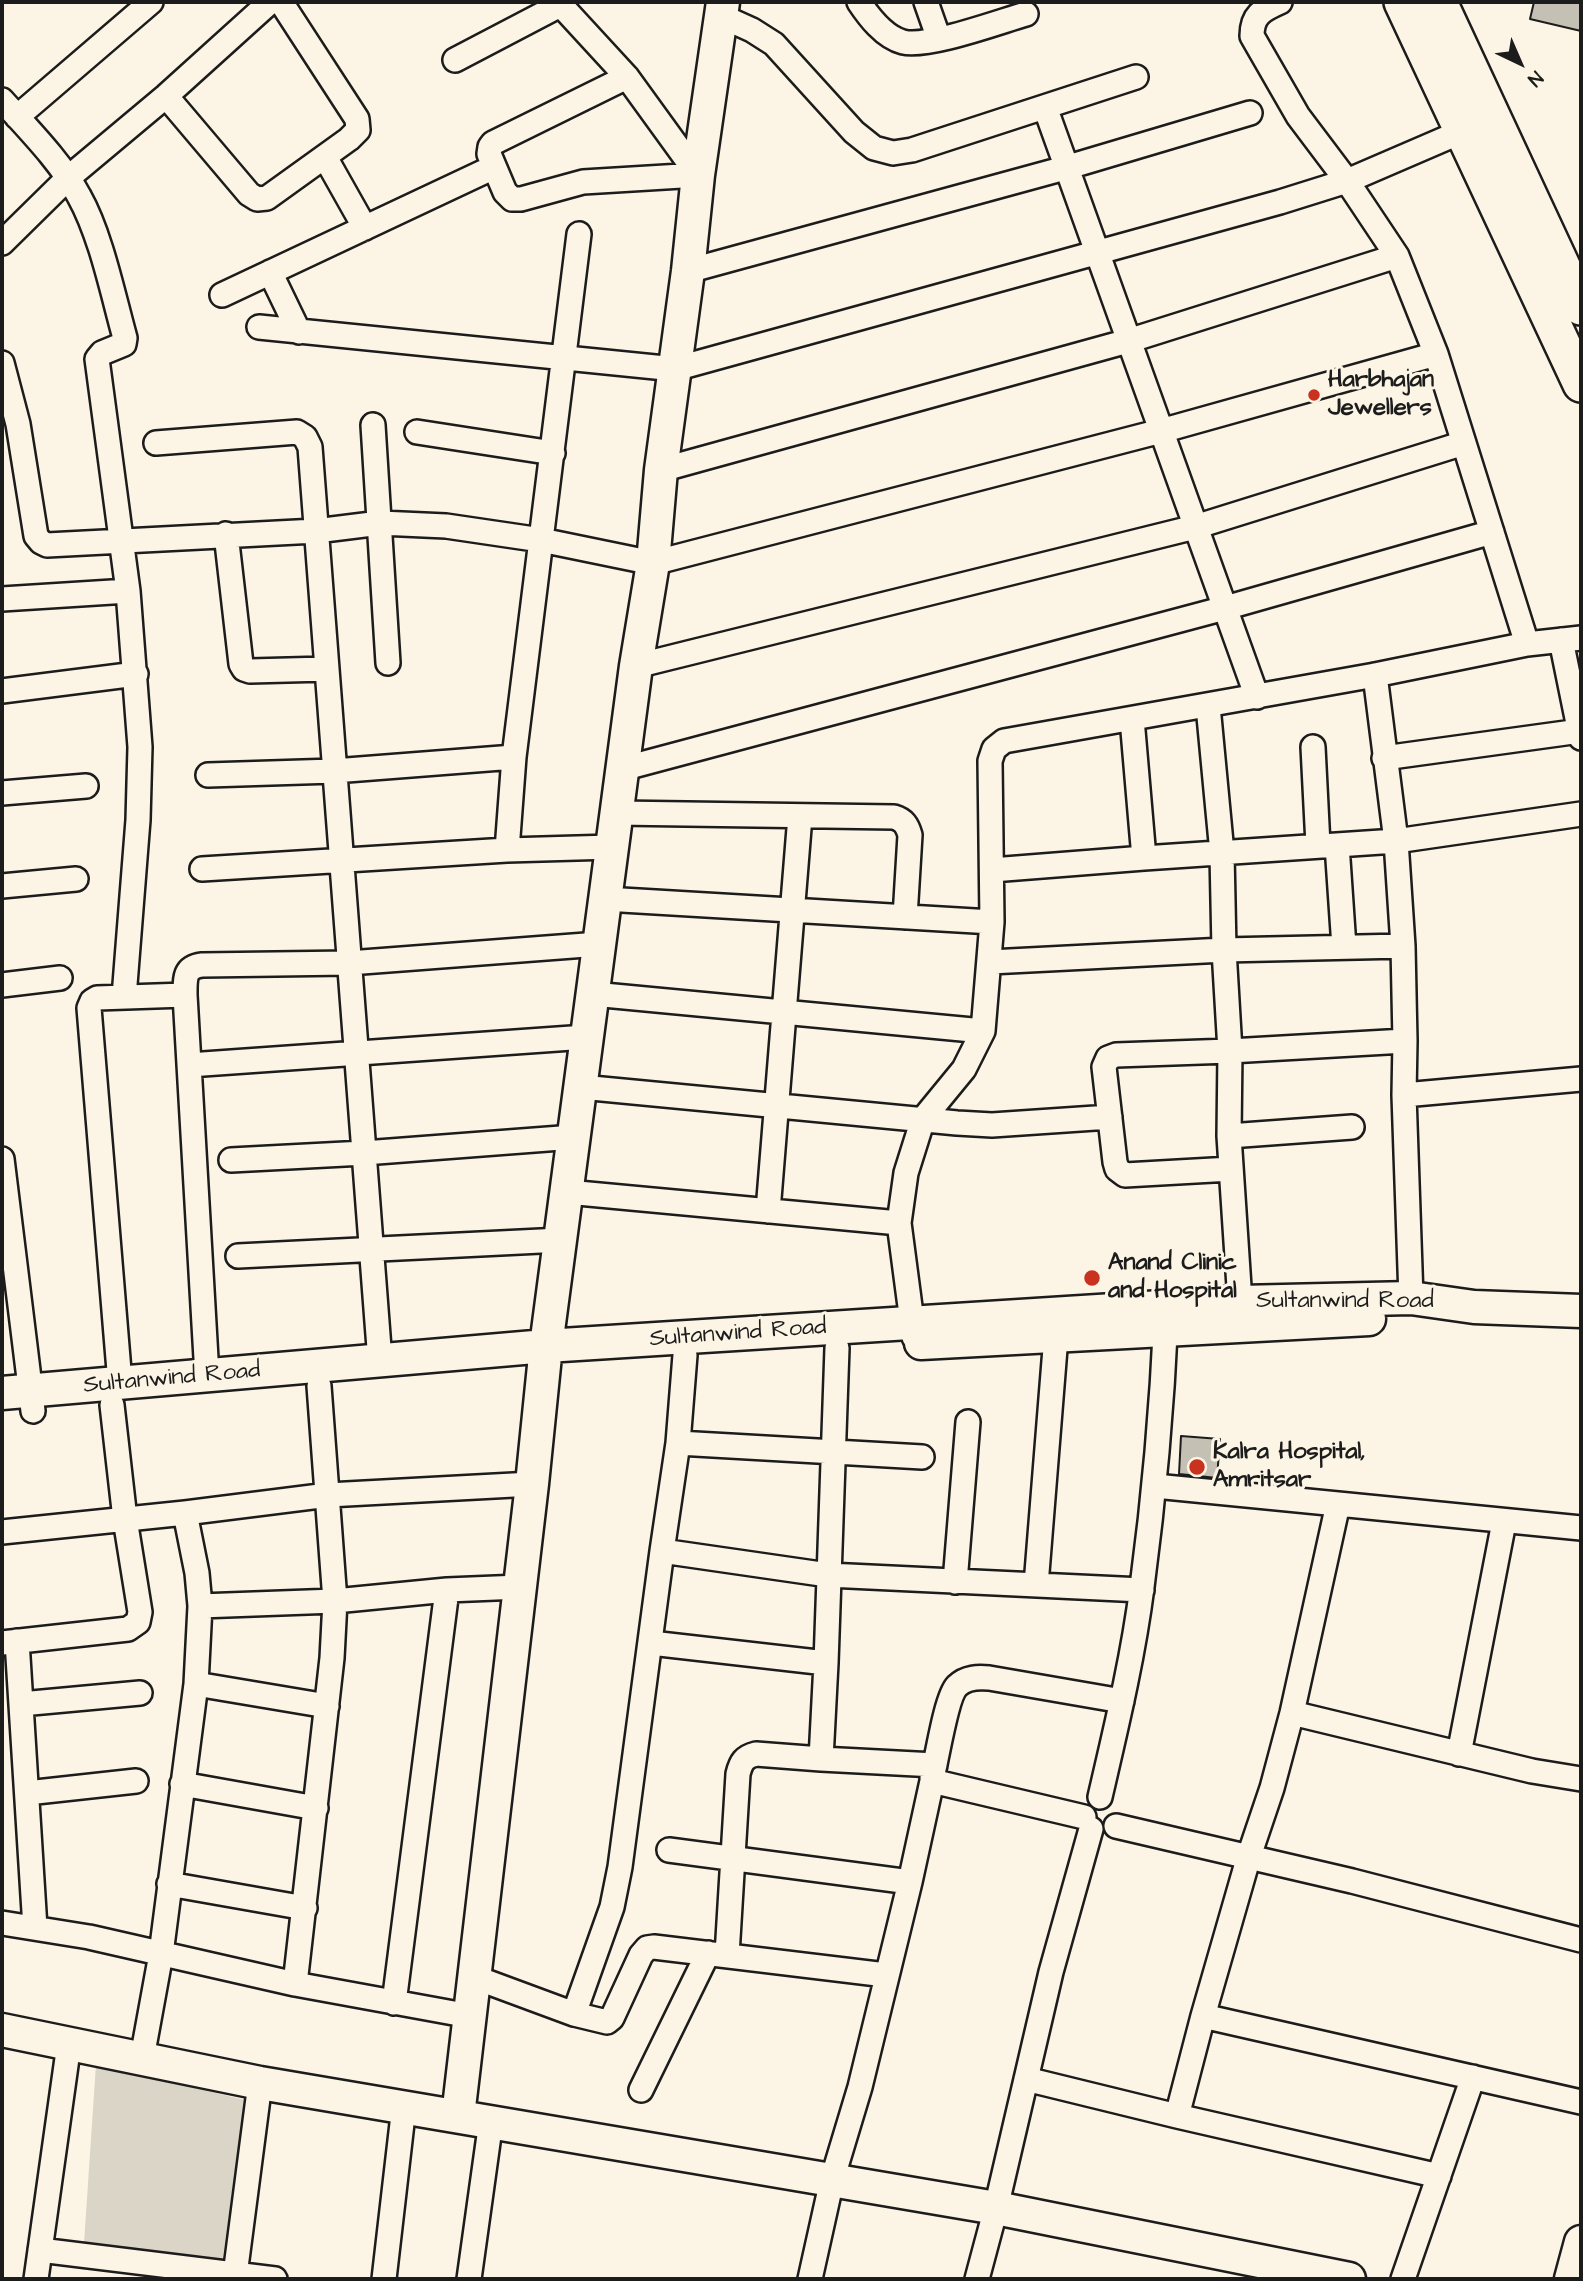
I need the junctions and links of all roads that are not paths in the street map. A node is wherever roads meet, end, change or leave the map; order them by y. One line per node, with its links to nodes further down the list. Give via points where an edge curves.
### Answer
1 (151, 2): 18 (street)
2 (270, 2): 16 (street)
3 (281, 2): 21 (street, via 357,119 358,130)
4 (859, 2): 12 (street, via 879,28 901,42)
5 (926, 2): 12 (street)
6 (1280, 2): 26 (street, via 1259,13 1252,36 1298,116)
7 (1402, 2): 11 (main road)
8 (559, 3): 13 (street); 14 (street)
9 (722, 9): 17 (street, via 774,44 874,148 893,153 912,150); 24 (main road)
10 (1026, 14): 12 (street)
11 (1437, 24): 20 (main road); 34 (main road)
12 (939, 39)
13 (455, 60)
14 (628, 77): 22 (street, via 493,143 489,155); 24 (street)
15 (1136, 77): 17 (street)
16 (166, 96): 21 (street, via 257,199 267,198); 25 (street)
17 (1045, 107): 23 (street)
18 (9, 109): 25 (street)
19 (1250, 113): 23 (street)
20 (1463, 131): 26 (street); 34 (main road)
21 (325, 157): 27 (street)
22 (494, 167): 24 (street, via 512,199 583,182); 27 (street)
23 (1065, 168): 30 (street); 32 (street)
24 (698, 176): 32 (main road)
25 (68, 178): 29 (street); 57 (street, via 91,222 125,338 124,344 97,359)
26 (1347, 181): 30 (street); 31 (street)
27 (365, 228): 33 (street)
28 (579, 234): 40 (street)
29 (2, 243)
30 (1096, 252): 38 (street); 42 (street)
31 (1397, 256): 38 (street); 39 (street)
32 (688, 271): 42 (main road)
33 (270, 272): 35 (street); 37 (street)
34 (1567, 285): 43 (main road)
35 (222, 295)
36 (259, 327): 37 (street)
37 (299, 331): 40 (street)
38 (1128, 341): 45 (street); 50 (street)
39 (1436, 354): 45 (street); 48 (street)
40 (562, 359): 42 (street); 49 (street)
41 (2, 363): 57 (street, via 18,424 36,536 47,545)
42 (675, 369): 50 (main road)
43 (1581, 384)
44 (373, 425): 51 (street)
45 (1161, 431): 52 (street); 58 (street)
46 (417, 432): 49 (street)
47 (156, 443): 53 (street, via 297,432 310,447)
48 (1464, 443): 52 (street); 54 (street)
49 (553, 453): 56 (street)
50 (661, 470): 58 (main road)
51 (380, 523): 53 (street); 56 (street, via 446,526); 64 (street)
52 (1195, 527): 61 (street); 65 (street)
53 (316, 531): 55 (street); 66 (street)
54 (1492, 532): 61 (street); 63 (street)
55 (226, 534): 57 (street); 66 (street, via 244,669)
56 (541, 540): 58 (street); 75 (street)
57 (122, 541): 59 (street)
58 (653, 563): 65 (main road)
59 (128, 591): 60 (street); 67 (street)
60 (2, 599)
61 (1225, 608): 70 (street); 77 (street)
62 (1571, 639): 63 (street); 73 (street)
63 (1527, 644): 68 (street)
64 (388, 663)
65 (636, 666): 77 (main road)
66 (326, 669): 78 (street)
67 (136, 674): 69 (street); 110 (street, via 138,820)
68 (1375, 675): 70 (street); 76 (street)
69 (2, 691)
70 (1257, 697): 71 (street)
71 (1208, 706): 72 (street); 89 (street)
72 (1132, 719): 90 (street); 93 (street, via 1004,741 994,749 990,761)
73 (1581, 735): 76 (street)
74 (1313, 747): 86 (street)
75 (514, 757): 78 (street); 88 (street)
76 (1384, 758): 85 (street)
77 (622, 769): 82 (main road)
78 (334, 771): 79 (street); 91 (street)
79 (208, 775)
80 (86, 786): 81 (street)
81 (2, 793)
82 (617, 813): 84 (street); 87 (main road)
83 (1581, 814): 85 (street)
84 (800, 816): 97 (street); 98 (street, via 902,819 910,835)
85 (1396, 841): 86 (street); 101 (street)
86 (1327, 845): 89 (street); 102 (street)
87 (612, 847): 88 (street); 96 (main road)
88 (507, 850): 91 (street)
89 (1222, 853): 90 (street); 103 (street)
90 (1144, 858): 93 (street)
91 (341, 860): 92 (street); 105 (street)
92 (202, 869)
93 (992, 870): 99 (street)
94 (76, 879): 95 (street)
95 (2, 886)
96 (605, 899): 97 (street); 100 (main road)
97 (793, 910): 98 (street); 111 (street)
98 (905, 917): 99 (street)
99 (992, 922): 104 (street)
100 (599, 944): 105 (street); 108 (main road)
101 (1403, 946): 102 (street); 114 (street)
102 (1344, 947): 103 (street)
103 (1224, 950): 104 (street); 115 (street)
104 (990, 962): 112 (street)
105 (349, 963): 109 (street, via 193,966 185,978); 116 (street)
106 (60, 978): 107 (street)
107 (2, 985)
108 (593, 994): 111 (street); 113 (main road)
109 (185, 995): 110 (street); 117 (street)
110 (124, 997): 151 (street, via 97,998 89,1008)
111 (785, 1012): 112 (street); 121 (street)
112 (983, 1031): 123 (street, via 964,1069)
113 (586, 1037): 116 (street); 119 (main road)
114 (1405, 1041): 115 (street); 120 (street)
115 (1230, 1051): 122 (street, via 1108,1058 1104,1067); 126 (street)
116 (356, 1054): 117 (street); 127 (street)
117 (189, 1065): 149 (street)
118 (1581, 1079): 120 (street)
119 (581, 1087): 121 (street); 125 (main road)
120 (1404, 1095): 138 (street)
121 (775, 1105): 123 (street); 132 (street)
122 (1110, 1117): 123 (street, via 992,1125); 130 (street, via 1116,1169 1125,1175)
123 (923, 1119): 133 (street, via 906,1173)
124 (1352, 1127): 126 (street)
125 (574, 1136): 127 (street); 131 (main road)
126 (1229, 1136): 130 (street)
127 (364, 1153): 129 (street); 135 (street)
128 (2, 1159): 137 (street)
129 (231, 1160)
130 (1231, 1169): 139 (street)
131 (567, 1192): 132 (street); 134 (main road)
132 (768, 1210): 133 (street)
133 (899, 1223): 143 (street)
134 (561, 1240): 135 (street); 147 (main road)
135 (372, 1249): 136 (street); 148 (street)
136 (238, 1256)
137 (9, 1271): 152 (street)
138 (1411, 1298): 139 (main road, Sultanwind Road); 140 (main road, Sultanwind Road)
139 (1240, 1302): 142 (main road, Sultanwind Road)
140 (1474, 1307): 141 (main road, Sultanwind Road); 142 (main road, Sultanwind Road, via 1416,1317)
141 (1581, 1311)
142 (1166, 1319): 143 (main road, Sultanwind Road); 144 (main road, Sultanwind Road); 159 (street)
143 (913, 1333): 144 (main road, Sultanwind Road); 145 (main road, Sultanwind Road); 147 (main road, Sultanwind Road)
144 (1056, 1336): 170 (street)
145 (837, 1348): 146 (main road, Sultanwind Road); 156 (street)
146 (685, 1355): 147 (main road, Sultanwind Road); 155 (street)
147 (545, 1356): 148 (main road, Sultanwind Road); 150 (main road, Sultanwind Road); 158 (main road)
148 (380, 1361): 149 (main road, Sultanwind Road)
149 (207, 1376): 151 (main road, Sultanwind Road)
150 (319, 1386): 151 (main road, Sultanwind Road); 160 (street)
151 (116, 1394): 152 (main road, Sultanwind Road); 163 (street)
152 (22, 1398): 153 (main road, Sultanwind Road)
153 (2, 1413)
154 (968, 1422): 169 (street)
155 (678, 1443): 156 (street); 167 (street)
156 (833, 1453): 157 (street); 168 (street)
157 (922, 1457)
158 (532, 1484): 160 (street); 171 (main road)
159 (1155, 1486): 161 (street); 173 (street)
160 (328, 1495): 162 (street); 174 (street)
161 (1338, 1504): 164 (street); 184 (street)
162 (186, 1513): 163 (street); 175 (street)
163 (125, 1519): 166 (street); 176 (street, via 138,1622 128,1629)
164 (1504, 1521): 165 (street); 185 (street)
165 (1581, 1528)
166 (2, 1532)
167 (662, 1551): 168 (street); 177 (street)
168 (828, 1575): 169 (street); 178 (street)
169 (955, 1582): 170 (street)
170 (1036, 1585): 173 (street)
171 (520, 1587): 172 (street); 208 (main road)
172 (447, 1590): 174 (street); 210 (street)
173 (1142, 1590): 181 (street)
174 (335, 1601): 175 (street); 183 (street)
175 (200, 1606): 179 (street)
176 (10, 1642): 182 (street)
177 (651, 1643): 178 (street); 211 (street, via 615,1894)
178 (826, 1663): 186 (street)
179 (195, 1684): 183 (street); 190 (street)
180 (140, 1693): 182 (street)
181 (1122, 1701): 187 (street, via 989,1678 965,1680 956,1686 950,1700); 192 (street)
182 (21, 1704): 191 (street)
183 (327, 1706): 193 (street)
184 (1292, 1713): 185 (street); 197 (street)
185 (1459, 1754): 188 (street)
186 (821, 1759): 187 (street); 198 (street, via 756,1754 741,1762)
187 (933, 1773): 194 (street); 199 (street)
188 (1581, 1779)
189 (136, 1781): 191 (street)
190 (182, 1784): 193 (street); 200 (street)
191 (27, 1793): 203 (street)
192 (1100, 1797): 194 (street, via 1088,1804); 195 (street, via 1118,1807)
193 (316, 1808): 201 (street)
194 (1087, 1823): 195 (street, via 1104,1833); 218 (street)
195 (1116, 1826): 197 (street)
196 (669, 1850): 198 (street)
197 (1249, 1856): 204 (street); 213 (street)
198 (734, 1859): 199 (street); 206 (street)
199 (910, 1882): 207 (street)
200 (169, 1884): 201 (street); 205 (street)
201 (305, 1908): 209 (street)
202 (2, 1923): 203 (street)
203 (35, 1928): 205 (street)
204 (1581, 1940)
205 (161, 1954): 209 (street); 216 (street)
206 (718, 1954): 207 (street); 211 (street, via 647,1948 612,2018 602,2022); 220 (street)
207 (886, 1975): 227 (street)
208 (474, 1978): 211 (street); 212 (main road)
209 (295, 1984): 210 (street)
210 (394, 2003): 212 (street)
211 (574, 2014)
212 (470, 2016): 223 (main road)
213 (1203, 2016): 217 (street); 224 (street)
214 (2, 2030): 215 (main road)
215 (69, 2044): 216 (main road); 230 (street)
216 (142, 2058): 219 (main road)
217 (1474, 2077): 221 (street); 226 (street)
218 (1026, 2079): 224 (street); 228 (street)
219 (260, 2083): 222 (main road); 231 (street)
220 (640, 2090)
221 (1581, 2102)
222 (404, 2106): 223 (main road); 234 (street)
223 (458, 2116): 225 (main road)
224 (1177, 2116): 226 (street)
225 (491, 2121): 227 (main road); 235 (street)
226 (1439, 2176): 239 (street)
227 (832, 2180): 228 (main road); 236 (street)
228 (996, 2208): 237 (street); 238 (main road)
229 (1581, 2242): 240 (main road)
230 (40, 2250): 231 (street); 232 (street)
231 (235, 2275): 233 (street)
232 (36, 2279)
233 (275, 2279)
234 (384, 2279)
235 (469, 2279)
236 (810, 2279)
237 (977, 2279)
238 (1349, 2279)
239 (1403, 2279)
240 (1571, 2279)

